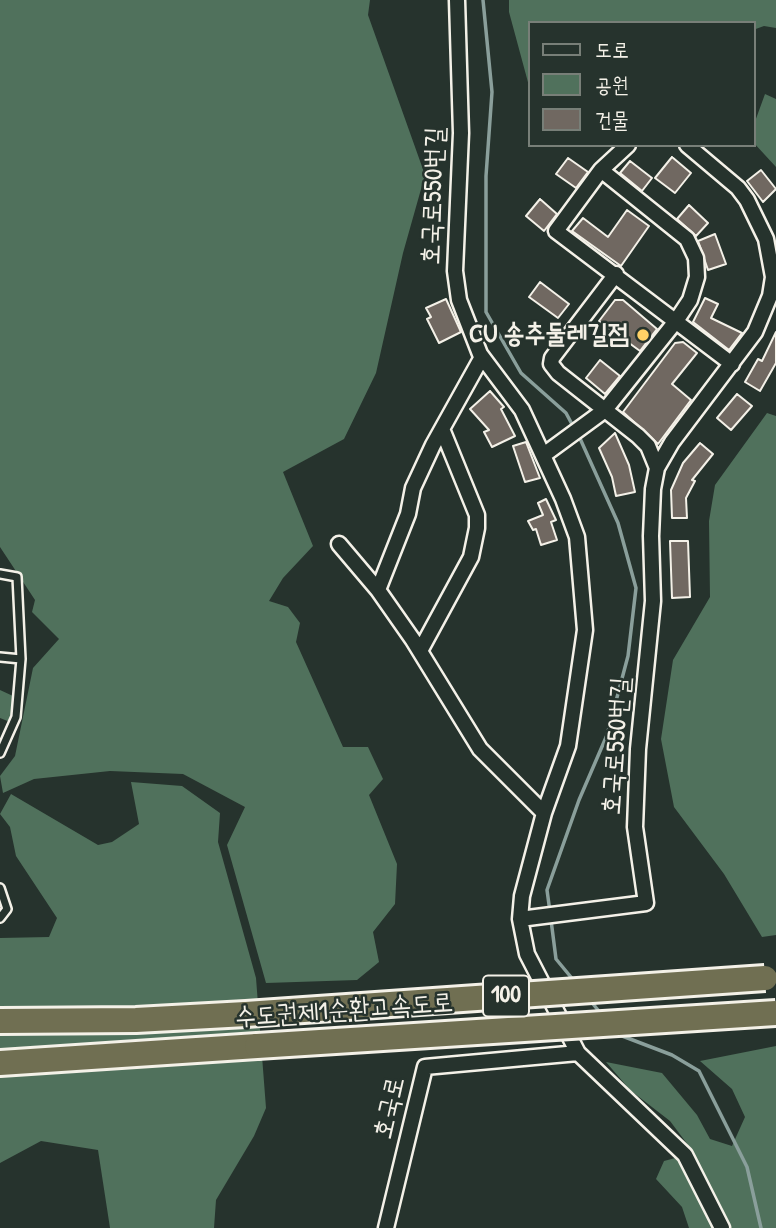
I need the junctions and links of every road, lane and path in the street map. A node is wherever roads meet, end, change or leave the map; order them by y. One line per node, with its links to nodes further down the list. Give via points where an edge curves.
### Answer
1 (457, 0): 7 (street, 호국로550번길, via 461,133 455,271 463,315)
2 (626, 147): 4 (street)
3 (689, 147): 8 (street, 호국로550번길, via 738,188 766,239 773,277 770,296 755,332)
4 (601, 170): 5 (street, via 556,231); 6 (street, via 679,231 693,248 697,277 690,300)
5 (616, 274): 6 (street); 9 (street, via 551,362)
6 (676, 321): 8 (street); 9 (street)
7 (482, 357): 10 (street); 11 (street, 호국로550번길)
8 (732, 365): 12 (street, 호국로550번길)
9 (601, 414): 11 (street); 12 (street, via 648,446)
10 (442, 429): 15 (street, via 413,488 408,514); 16 (street, via 477,515 477,528 471,557)
11 (550, 451): 20 (street, 호국로550번길, via 577,537 585,630 568,746)
12 (657, 468): 23 (street, 호국로550번길, via 651,536 653,601 635,827 646,902)
13 (339, 544): 15 (street)
14 (0, 574): 18 (lane, via 17,577)
15 (378, 590): 16 (street)
16 (420, 651): 20 (street, via 480,748)
17 (0, 657): 18 (lane)
18 (21, 659): 19 (lane, via 16,717)
19 (0, 753)
20 (544, 813): 23 (street, 호국로550번길)
21 (0, 888): 22 (lane, via 7,909)
22 (0, 918)
23 (520, 919): 27 (street, 호국로550번길, via 527,954)
24 (771, 978): 26 (highway, 수도권제1순환고속도로 / 100, bridge, via 246,1014)
25 (776, 1013): 28 (highway, 수도권제1순환고속도로 / 100, bridge)
26 (0, 1021)
27 (578, 1053): 29 (street, 호국로, via 425,1067); 30 (street, 호국로550번길, via 685,1155)
28 (0, 1063)
29 (386, 1228)
30 (722, 1228)

